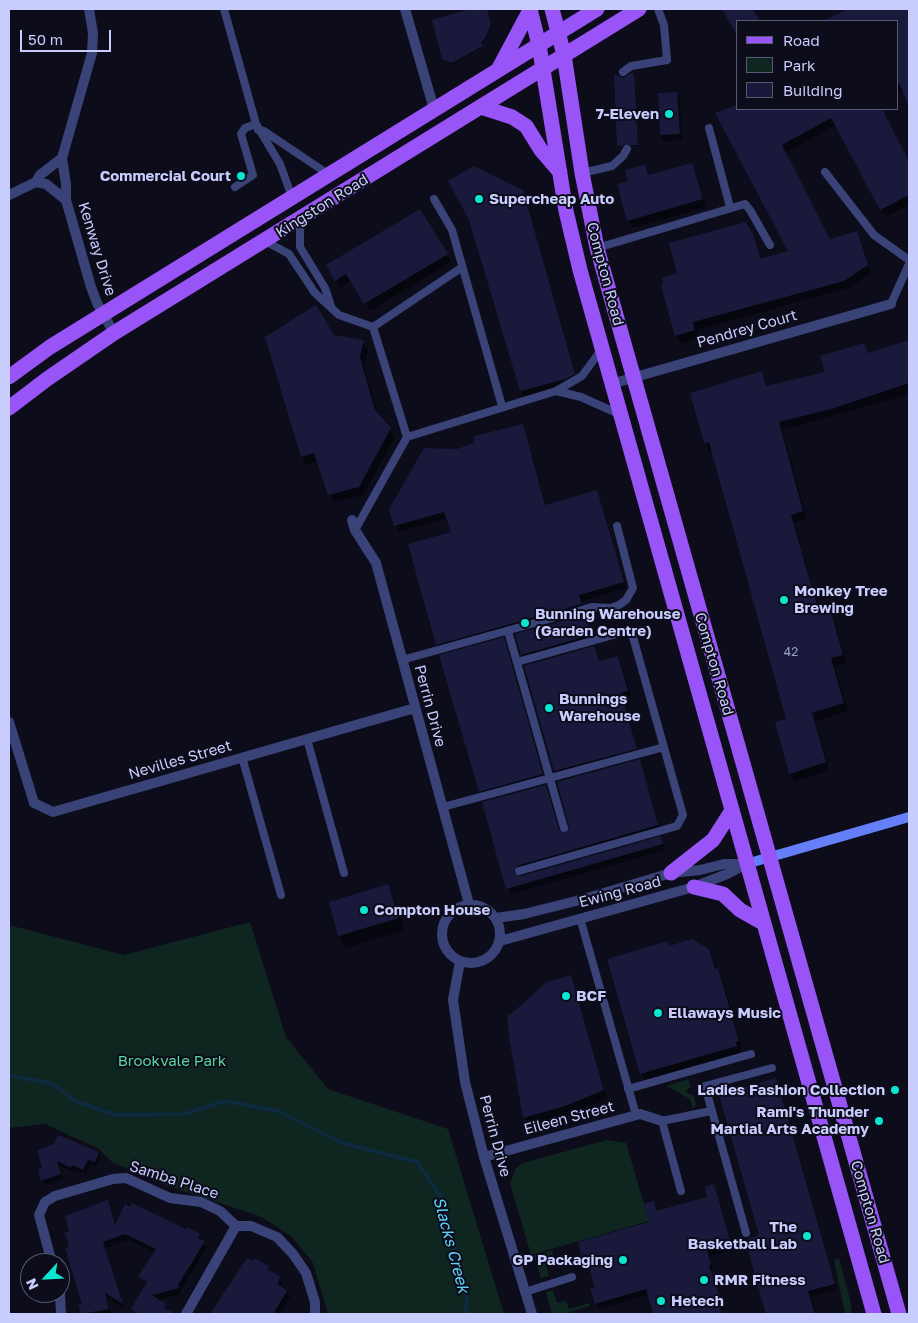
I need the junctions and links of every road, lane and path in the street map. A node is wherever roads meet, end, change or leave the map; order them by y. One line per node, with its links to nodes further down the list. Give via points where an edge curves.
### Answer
1 (89, 9): 20 (street, Kenway Drive, via 92,53)
2 (224, 9): 17 (lane)
3 (406, 9): 16 (street)
4 (530, 9): 10 (main road, Compton Road); 13 (main road)
5 (552, 9): 9 (main road, Compton Road)
6 (597, 9): 9 (main road, Kingston Road)
7 (639, 9): 11 (main road, Kingston Road)
8 (658, 9): 14 (lane, via 664,26 667,60 630,66)
9 (559, 33): 10 (main road, Kingston Road); 11 (main road, Compton Road)
10 (540, 45): 12 (main road, Compton Road); 13 (main road, Kingston Road)
11 (564, 56): 12 (main road, Kingston Road); 24 (main road, Compton Road)
12 (543, 68): 15 (main road, Kingston Road); 21 (main road, Compton Road)
13 (498, 70): 16 (main road, Kingston Road)
14 (623, 72)
15 (481, 107): 21 (main road, via 512,117 526,126); 32 (main road, Kingston Road)
16 (434, 109): 23 (main road, Kingston Road)
17 (257, 127): 23 (lane); 26 (lane, via 245,128 241,134 253,175); 28 (lane, via 280,164)
18 (709, 128): 31 (lane)
19 (626, 149): 24 (lane, via 612,166)
20 (62, 158): 25 (street); 30 (street, Kenway Drive)
21 (560, 172): 43 (main road, Compton Road, via 572,238)
22 (825, 172): 36 (lane, via 874,235)
23 (328, 174): 28 (main road, Kingston Road)
24 (582, 174): 35 (main road, Compton Road)
25 (36, 182): 27 (street); 30 (street, Kenway Drive, via 46,184)
26 (236, 187)
27 (9, 195)
28 (292, 197): 40 (main road, Kingston Road)
29 (434, 199): 37 (lane, via 452,230)
30 (66, 200): 40 (street, Kenway Drive, via 93,296)
31 (730, 207): 34 (lane, via 745,204); 35 (lane)
32 (300, 219): 33 (main road, Kingston Road); 39 (lane, via 300,247 325,288)
33 (265, 241): 39 (lane, via 289,254 315,293); 42 (main road, Kingston Road)
34 (770, 245)
35 (597, 248): 45 (main road, Compton Road)
36 (909, 262): 38 (lane)
37 (461, 268): 41 (lane); 48 (lane)
38 (891, 304): 45 (street, Pendrey Court)
39 (331, 306): 41 (lane, via 344,319)
40 (102, 314): 42 (street, Kenway Drive); 44 (main road, Kingston Road)
41 (373, 328): 51 (lane)
42 (114, 333): 49 (main road, Kingston Road)
43 (601, 350): 46 (main road, Compton Road); 47 (lane, via 582,376)
44 (9, 378)
45 (634, 378): 46 (street, Pendrey Court); 67 (main road, Compton Road)
46 (611, 384): 50 (main road, Compton Road)
47 (556, 391): 48 (lane); 50 (lane, via 580,397)
48 (502, 406): 51 (lane)
49 (9, 408)
50 (619, 414): 64 (main road, Compton Road)
51 (407, 437): 52 (lane)
52 (354, 525): 55 (street, Perrin Drive, via 376,563)
53 (617, 526): 54 (lane, via 632,579 633,588 626,600 611,608 592,607)
54 (508, 631): 55 (lane); 56 (lane)
55 (402, 660): 57 (street, Perrin Drive)
56 (517, 662): 60 (lane, via 631,630); 62 (lane)
57 (415, 708): 59 (street, Nevilles Street); 63 (street, Perrin Drive)
58 (9, 722): 61 (street, Nevilles Street, via 34,803 53,812)
59 (307, 739): 61 (street, Nevilles Street); 70 (lane)
60 (664, 746): 62 (lane); 69 (lane, via 684,815 678,826)
61 (242, 758): 73 (lane)
62 (550, 778): 63 (lane); 66 (lane)
63 (442, 808): 74 (street, Perrin Drive)
64 (732, 812): 68 (main road, Compton Road); 71 (main road, via 712,840)
65 (909, 817): 67 (main road, Ewing Road)
66 (564, 828)
67 (769, 857): 68 (main road, Ewing Road); 97 (main road, Compton Road)
68 (746, 864): 71 (street, Ewing Road, via 724,864); 72 (street, Ewing Road); 77 (main road, Compton Road)
69 (519, 872)
70 (344, 873)
71 (671, 873): 75 (street, Ewing Road, via 576,901)
72 (694, 887): 76 (street, Ewing Road); 77 (main road, via 723,894 740,910)
73 (281, 895)
74 (469, 904): 75 (street, via 486,908); 79 (street, via 450,913 442,930 446,948)
75 (496, 918): 78 (street, via 500,925)
76 (580, 918): 78 (street, Ewing Road); 82 (lane)
77 (763, 923): 93 (main road, Compton Road)
78 (500, 942): 79 (street, via 495,952 482,962)
79 (460, 961): 86 (street, Perrin Drive, via 455,1016 465,1082)
80 (751, 1054): 82 (lane)
81 (772, 1068): 83 (lane, via 705,1086)
82 (628, 1089): 84 (lane)
83 (712, 1111): 85 (lane); 89 (lane)
84 (636, 1115): 85 (street, Eileen Street); 86 (street, Eileen Street)
85 (662, 1121): 87 (lane)
86 (484, 1157): 92 (street, Perrin Drive)
87 (681, 1191)
88 (236, 1226): 90 (street, Samba Place, via 220,1211 201,1202 170,1198 126,1178 113,1179 45,1202 39,1214); 94 (street); 95 (street, via 251,1226 277,1237 293,1254 306,1274)
89 (746, 1233)
90 (49, 1253)
91 (572, 1277): 92 (lane)
92 (525, 1292): 96 (street, Perrin Drive)
93 (873, 1313)
94 (186, 1314)
95 (314, 1314)
96 (532, 1314)
97 (899, 1314)

